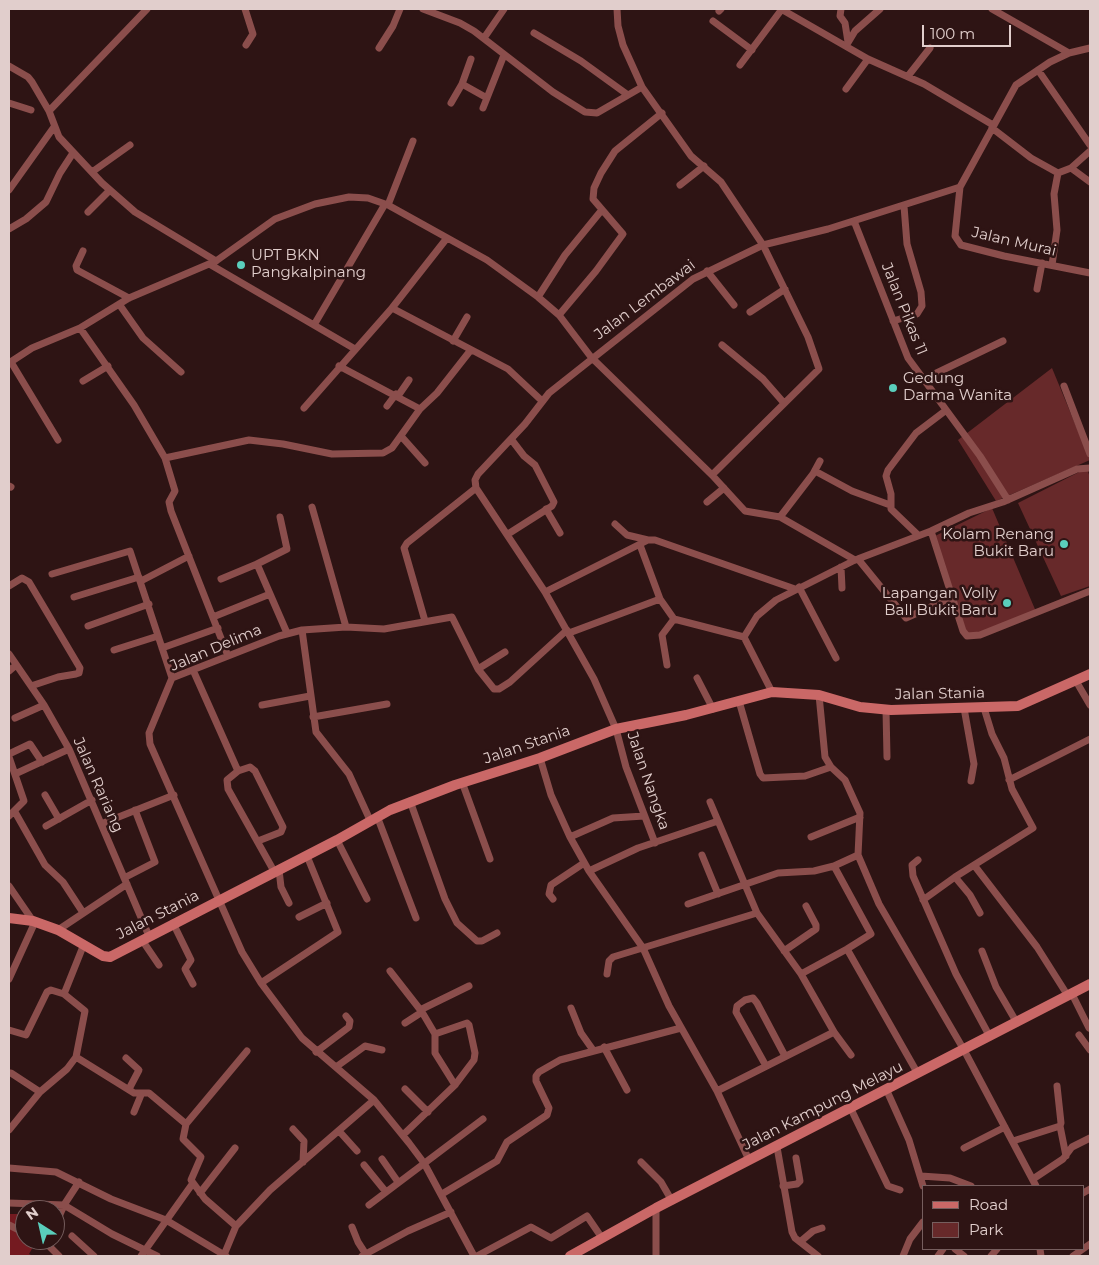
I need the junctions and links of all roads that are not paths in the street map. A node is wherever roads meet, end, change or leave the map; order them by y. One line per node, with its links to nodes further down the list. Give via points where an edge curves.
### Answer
1 (147, 9): 37 (street)
2 (245, 9): 15 (street, via 253,34)
3 (400, 9): 16 (street)
4 (423, 9): 13 (street, via 460,23)
5 (504, 9): 13 (street)
6 (617, 9): 29 (street, via 623,44)
7 (782, 9): 14 (street); 19 (street)
8 (841, 9): 14 (street)
9 (880, 9): 14 (street, via 863,23)
10 (992, 9): 20 (street)
11 (713, 21): 19 (street)
12 (534, 32): 31 (street)
13 (484, 38): 21 (street)
14 (847, 44): 23 (street)
15 (246, 45)
16 (379, 48)
17 (930, 48): 27 (street)
18 (1090, 48): 20 (street)
19 (752, 50): 24 (street)
20 (1069, 53): 26 (street)
21 (504, 55): 31 (street, via 553,92 590,113 602,111); 32 (street)
22 (471, 59): 28 (street)
23 (868, 59): 27 (street); 30 (street)
24 (740, 65)
25 (9, 66): 37 (street, via 28,77)
26 (1038, 70): 39 (street, via 1013,89); 43 (street)
27 (908, 76): 39 (street)
28 (462, 84): 32 (street); 34 (street)
29 (642, 87): 31 (street); 38 (street)
30 (846, 89)
31 (628, 95)
32 (487, 98): 35 (street)
33 (9, 103): 36 (street)
34 (451, 103)
35 (483, 108)
36 (31, 110)
37 (49, 110): 40 (street)
38 (662, 113): 46 (street, via 691,156); 57 (street, via 612,155 594,188 594,199)
39 (992, 126): 49 (street, via 1031,158); 52 (street)
40 (54, 127): 45 (street); 53 (street)
41 (413, 141): 55 (street)
42 (130, 145): 48 (street)
43 (1090, 145)
44 (1090, 151): 47 (street)
45 (73, 153): 48 (street); 60 (street, via 46,202 32,215)
46 (704, 166): 51 (street); 62 (street, via 721,182)
47 (1071, 168): 49 (street); 50 (street)
48 (92, 172): 54 (street)
49 (1058, 173): 66 (street, via 1054,194 1057,230)
50 (1090, 182)
51 (680, 185)
52 (960, 187): 56 (street, Jalan Lembawai); 65 (street, Jalan Murai, via 955,236 961,245)
53 (9, 190)
54 (110, 190): 58 (street); 64 (street, via 135,212)
55 (386, 204): 61 (street); 64 (street, via 368,198 349,197 290,212 262,226); 80 (street)
56 (904, 206): 59 (street, Jalan Lembawai); 79 (street, via 906,244 921,292 922,306 917,314)
57 (601, 211): 71 (street, via 565,255); 77 (street, via 622,234)
58 (88, 212)
59 (854, 221): 62 (street, Jalan Lembawai); 79 (street, Jalan Pikas 11)
60 (9, 228)
61 (447, 238): 71 (street, via 487,260); 75 (street)
62 (762, 245): 67 (street, Jalan Lembawai); 70 (street)
63 (83, 251): 72 (street, via 77,270)
64 (214, 263): 72 (street); 80 (street)
65 (1042, 264): 66 (street, Jalan Murai); 69 (street)
66 (1052, 265): 68 (street, Jalan Murai)
67 (707, 271): 74 (street); 87 (street, Jalan Lembawai, via 681,287)
68 (1090, 273)
69 (1037, 288)
70 (785, 289): 76 (street); 98 (street, via 819,369)
71 (538, 297): 77 (street)
72 (129, 298): 73 (street)
73 (119, 304): 81 (street); 91 (street, via 143,338)
74 (734, 305)
75 (392, 308): 82 (street); 85 (street)
76 (750, 312)
77 (559, 315): 87 (street)
78 (467, 317): 82 (street)
79 (893, 321): 93 (street, Jalan Pikas 11, via 908,358)
80 (314, 325): 85 (street)
81 (80, 328): 88 (street, via 32,348); 89 (street)
82 (453, 341): 86 (street)
83 (1003, 341): 93 (street)
84 (722, 345): 98 (street, via 763,379)
85 (355, 349): 90 (street)
86 (470, 351): 97 (street, via 508,369); 101 (street)
87 (591, 357): 97 (street, Jalan Lembawai); 112 (street)
88 (10, 363): 105 (street)
89 (108, 366): 94 (street); 107 (street)
90 (339, 366): 96 (street); 100 (street)
91 (181, 372)
92 (409, 380): 96 (street)
93 (922, 380): 102 (street, Jalan Pikas 11)
94 (83, 381)
95 (1064, 386): 106 (street)
96 (397, 395): 99 (street); 101 (street)
97 (541, 400): 104 (street, Jalan Lembawai)
98 (784, 403): 112 (street)
99 (387, 406)
100 (304, 408)
101 (420, 409): 103 (street)
102 (946, 410): 115 (street, Jalan Pikas 11); 117 (street, via 916,433 888,470)
103 (401, 436): 107 (street, via 384,453 332,454 249,440); 109 (street)
104 (511, 439): 113 (street, Jalan Lembawai, via 478,474); 119 (street, via 533,462 554,498 552,506)
105 (58, 440)
106 (1090, 454)
107 (165, 458): 129 (street, via 174,491 169,502 171,511)
108 (820, 461): 111 (street)
109 (425, 463)
110 (1090, 468): 115 (street, via 1077,469)
111 (815, 471): 117 (street, via 852,491); 121 (street)
112 (712, 475): 114 (street)
113 (476, 488): 125 (street); 148 (street, via 404,548)
114 (724, 488): 116 (street); 121 (street, via 745,511)
115 (1012, 499): 123 (street, via 969,513)
116 (707, 502)
117 (890, 505): 126 (street)
118 (312, 507): 150 (street)
119 (546, 509): 124 (street); 125 (street)
120 (280, 517): 131 (street, via 287,549)
121 (780, 517): 130 (street)
122 (615, 524): 127 (street, via 627,535)
123 (931, 531): 126 (street); 142 (street)
124 (560, 533)
125 (508, 534): 140 (street)
126 (918, 535): 130 (street)
127 (648, 540): 128 (street); 137 (street, via 691,551)
128 (640, 545): 140 (street); 144 (street)
129 (189, 556): 134 (street); 146 (street)
130 (857, 560): 132 (street); 142 (street, via 906,618)
131 (257, 564): 135 (street); 141 (street)
132 (841, 567): 137 (street); 138 (street)
133 (52, 574): 134 (street, via 126,551 132,554)
134 (140, 579): 143 (street); 145 (street)
135 (222, 579)
136 (9, 586): 172 (street, via 22,578 29,582 80,668 79,673 58,676)
137 (797, 588): 156 (street, via 762,610); 162 (street)
138 (842, 588)
139 (1090, 591): 142 (street, via 973,637 963,631)
140 (545, 592): 153 (street)
141 (270, 594): 146 (street); 154 (street)
142 (952, 597)
143 (74, 598)
144 (660, 599): 147 (street); 153 (street)
145 (149, 604): 149 (street); 155 (street)
146 (213, 617): 151 (street)
147 (674, 619): 156 (street); 164 (street, via 662,635)
148 (425, 621): 150 (street, Jalan Delima, via 384,629); 165 (street, Jalan Delima, via 452,617)
149 (88, 626)
150 (346, 626): 152 (street, Jalan Delima)
151 (218, 628): 157 (street); 161 (street)
152 (302, 630): 154 (street, Jalan Delima); 175 (street)
153 (568, 632): 165 (street, via 499,689 490,686); 187 (street)
154 (287, 633): 161 (street, Jalan Delima)
155 (158, 636): 157 (street); 158 (street)
156 (744, 637): 173 (street)
157 (162, 648): 169 (street)
158 (114, 650)
159 (505, 652): 165 (street)
160 (9, 654): 163 (street, Jalan Rariang)
161 (228, 656): 166 (street, Jalan Delima)
162 (836, 658)
163 (16, 665): 167 (street); 172 (street, Jalan Rariang)
164 (667, 665)
165 (478, 669)
166 (193, 670): 169 (street, Jalan Delima); 195 (street)
167 (9, 671)
168 (1090, 674): 171 (street, Jalan Stania)
169 (172, 678): 201 (street, Jalan Delima, via 149,733 150,744)
170 (697, 678): 183 (street)
171 (1076, 681): 180 (street); 182 (street, Jalan Stania, via 1018,706)
172 (31, 686): 178 (street, Jalan Rariang)
173 (772, 692): 174 (street, Jalan Stania); 176 (street, Jalan Stania)
174 (819, 695): 184 (street, Jalan Stania); 194 (street, via 824,747)
175 (310, 696): 179 (street); 185 (street)
176 (739, 701): 183 (street, Jalan Stania); 194 (street, via 763,778 804,776)
177 (387, 704): 185 (street)
178 (44, 705): 186 (street); 189 (street, Jalan Rariang)
179 (262, 705)
180 (1090, 705)
181 (964, 708): 182 (street, Jalan Stania); 184 (street, Jalan Stania); 198 (street, via 974,764)
182 (984, 708): 197 (street)
183 (714, 709): 187 (street, Jalan Stania)
184 (886, 710): 191 (street)
185 (313, 717): 209 (street, via 316,732 349,774)
186 (16, 718)
187 (616, 729): 192 (street, Jalan Stania); 207 (street, Jalan Nangka)
188 (1090, 739): 197 (street)
189 (69, 749): 193 (street); 202 (street, Jalan Rariang)
190 (9, 755): 193 (street, via 30,744); 196 (street)
191 (887, 757)
192 (540, 758): 199 (street, Jalan Stania); 214 (street)
193 (42, 762): 196 (street)
194 (831, 768): 208 (street, via 845,780)
195 (238, 771): 217 (street, via 227,780 228,789); 217 (street, via 250,767 255,771 283,827 281,832)
196 (15, 774): 206 (street, via 24,801)
197 (1009, 780): 225 (street, via 1020,808 1033,828)
198 (971, 781)
199 (462, 782): 203 (street, Jalan Stania); 222 (street)
200 (45, 795): 210 (street)
201 (174, 795): 205 (street); 237 (street, Jalan Delima)
202 (92, 800): 210 (street); 212 (street, Jalan Rariang)
203 (410, 801): 209 (street, Jalan Stania); 251 (street, via 445,899 457,922 477,941)
204 (710, 802): 211 (street)
205 (135, 810): 212 (street); 230 (street, via 155,862)
206 (12, 814): 242 (street, via 45,865 63,882)
207 (644, 816): 214 (street, via 613,818); 218 (street, Jalan Nangka)
208 (860, 817): 215 (street); 220 (street)
209 (373, 818): 216 (street, Jalan Stania); 247 (street)
210 (59, 819): 213 (street)
211 (718, 821): 218 (street); 231 (street)
212 (101, 824): 230 (street, Jalan Rariang)
213 (46, 826)
214 (570, 837): 224 (street)
215 (811, 837)
216 (337, 840): 221 (street, Jalan Stania); 234 (street)
217 (258, 841): 228 (street)
218 (656, 843): 227 (street)
219 (702, 855): 233 (street)
220 (858, 855): 226 (street); 284 (street, via 879,904)
221 (307, 856): 228 (street, Jalan Stania); 238 (street)
222 (490, 859)
223 (918, 860): 236 (street, via 913,863 911,871)
224 (584, 863): 227 (street); 235 (street, via 551,885 549,894)
225 (974, 865): 229 (street); 268 (street, via 1037,946)
226 (834, 866): 231 (street, via 778,873); 255 (street, via 870,933)
227 (589, 871): 254 (street)
228 (277, 872): 237 (street, Jalan Stania); 239 (street)
229 (956, 877): 236 (street); 244 (street)
230 (125, 881): 242 (street); 252 (street, Jalan Rariang)
231 (746, 884): 233 (street); 243 (street)
232 (9, 886): 248 (street)
233 (718, 894): 240 (street)
234 (367, 899)
235 (553, 900)
236 (923, 900): 280 (street, via 956,974)
237 (219, 902): 249 (street, Jalan Stania); 263 (street, Jalan Delima, via 242,952)
238 (327, 903): 245 (street); 263 (street, via 338,932)
239 (289, 904)
240 (688, 904)
241 (806, 906): 256 (street, via 816,928)
242 (82, 911): 250 (street)
243 (757, 913): 254 (street); 256 (street)
244 (980, 913)
245 (299, 917)
246 (9, 918): 248 (street, Jalan Stania)
247 (416, 918)
248 (34, 921): 250 (street, Jalan Stania); 262 (street)
249 (173, 923): 252 (street, Jalan Stania); 264 (street, via 191,960 185,969)
250 (58, 930): 253 (street, Jalan Stania)
251 (497, 932)
252 (145, 938): 253 (street, Jalan Stania, via 110,957); 258 (street, Jalan Rariang)
253 (84, 944): 267 (street)
254 (643, 948): 260 (street, via 611,958); 274 (street)
255 (847, 949): 261 (street); 295 (street)
256 (784, 951): 261 (street)
257 (982, 952): 273 (street, via 996,987)
258 (159, 965)
259 (390, 971): 270 (street)
260 (607, 974)
261 (801, 974): 277 (street)
262 (9, 979)
263 (261, 983): 287 (street, Jalan Delima)
264 (193, 984)
265 (1090, 984): 268 (street, Jalan Kampung Melayu)
266 (469, 986): 270 (street)
267 (64, 994): 276 (street, via 47,992 26,1035); 290 (street, via 85,1010)
268 (1070, 995): 273 (street, Jalan Kampung Melayu); 275 (street)
269 (571, 1008): 283 (street)
270 (421, 1011): 272 (street); 278 (street)
271 (346, 1016): 287 (street, via 350,1021 349,1027)
272 (405, 1023)
273 (1017, 1023): 280 (street, Jalan Kampung Melayu)
274 (681, 1028): 281 (street); 301 (street)
275 (1089, 1028)
276 (9, 1030)
277 (834, 1032): 288 (street); 289 (street)
278 (435, 1034): 296 (street, via 435,1053); 296 (street, via 469,1025 475,1057)
279 (1079, 1035): 285 (street)
280 (990, 1037): 284 (street, Jalan Kampung Melayu)
281 (604, 1047): 283 (street); 300 (street)
282 (382, 1050): 293 (street, via 365,1046)
283 (593, 1050): 343 (street, via 560,1060 539,1072 536,1081 550,1108 547,1115 507,1142 497,1161)
284 (964, 1050): 295 (street, Jalan Kampung Melayu); 312 (street)
285 (1090, 1050)
286 (247, 1051): 310 (street)
287 (316, 1052): 293 (street, Jalan Delima)
288 (785, 1056): 292 (street); 292 (street, via 757,1003 753,998 746,1000 737,1006 736,1012)
289 (851, 1056)
290 (76, 1057): 298 (street); 303 (street)
291 (126, 1058): 298 (street, via 138,1070)
292 (766, 1066): 301 (street)
293 (336, 1068): 305 (street, Jalan Delima)
294 (9, 1073): 303 (street)
295 (918, 1074): 302 (street, Jalan Kampung Melayu)
296 (454, 1085): 308 (street)
297 (1057, 1086): 311 (street)
298 (129, 1089): 304 (street)
299 (405, 1089): 308 (street)
300 (627, 1090)
301 (717, 1091): 326 (street)
302 (887, 1091): 306 (street, Jalan Kampung Melayu); 332 (street)
303 (40, 1092): 314 (street)
304 (142, 1094): 307 (street); 310 (street, via 149,1093)
305 (374, 1100): 315 (street); 316 (street, Jalan Delima)
306 (851, 1109): 319 (street, Jalan Kampung Melayu); 340 (street, via 888,1186)
307 (134, 1112)
308 (428, 1112): 316 (street)
309 (483, 1119): 329 (street)
310 (186, 1124): 335 (street, via 183,1139 201,1157 192,1177)
311 (1060, 1126): 318 (street); 323 (street)
312 (1005, 1127): 318 (street); 321 (street)
313 (293, 1129): 327 (street, via 304,1141)
314 (9, 1130)
315 (339, 1131): 322 (street); 327 (street)
316 (403, 1135): 329 (street, Jalan Delima)
317 (1090, 1138): 323 (street, via 1072,1147)
318 (1013, 1141): 336 (street)
319 (777, 1147): 326 (street, Jalan Kampung Melayu); 339 (street)
320 (235, 1148): 342 (street)
321 (964, 1148)
322 (357, 1151)
323 (1066, 1156): 336 (street)
324 (796, 1158): 339 (street, via 800,1181)
325 (382, 1159): 334 (street)
326 (750, 1160): 344 (street, Jalan Kampung Melayu)
327 (303, 1162): 352 (street, via 270,1190)
328 (642, 1162): 344 (street, via 661,1182)
329 (424, 1163): 334 (street); 343 (street, Jalan Delima)
330 (364, 1165): 341 (street)
331 (9, 1168): 333 (street, via 56,1172)
332 (921, 1176): 337 (street); 338 (street, via 950,1178)
333 (79, 1182): 345 (street); 350 (street, via 111,1199)
334 (398, 1182): 341 (street)
335 (193, 1183): 342 (street); 350 (street)
336 (1035, 1183)
337 (923, 1185)
338 (968, 1185)
339 (783, 1186): 357 (street, via 789,1223)
340 (900, 1190)
341 (386, 1192): 346 (street)
342 (200, 1193): 352 (street)
343 (442, 1194): 349 (street, Jalan Delima)
344 (672, 1201): 348 (street, Jalan Kampung Melayu)
345 (65, 1203)
346 (369, 1205)
347 (65, 1206): 358 (street)
348 (656, 1208): 356 (street, Jalan Kampung Melayu); 365 (street)
349 (451, 1212): 359 (street); 363 (street, Jalan Delima)
350 (166, 1220): 358 (street); 362 (street)
351 (922, 1223): 367 (street)
352 (236, 1226): 362 (street)
353 (352, 1227): 359 (street)
354 (822, 1228): 357 (street)
355 (72, 1236): 360 (street)
356 (602, 1238): 363 (street, via 587,1216 553,1237 531,1227); 364 (street, Jalan Kampung Melayu)
357 (800, 1242): 366 (street)
358 (143, 1253): 361 (street)
359 (365, 1255)
360 (94, 1256)
361 (157, 1256)
362 (225, 1256)
363 (475, 1256)
364 (572, 1256)
365 (656, 1256)
366 (818, 1256)
367 (902, 1256)

